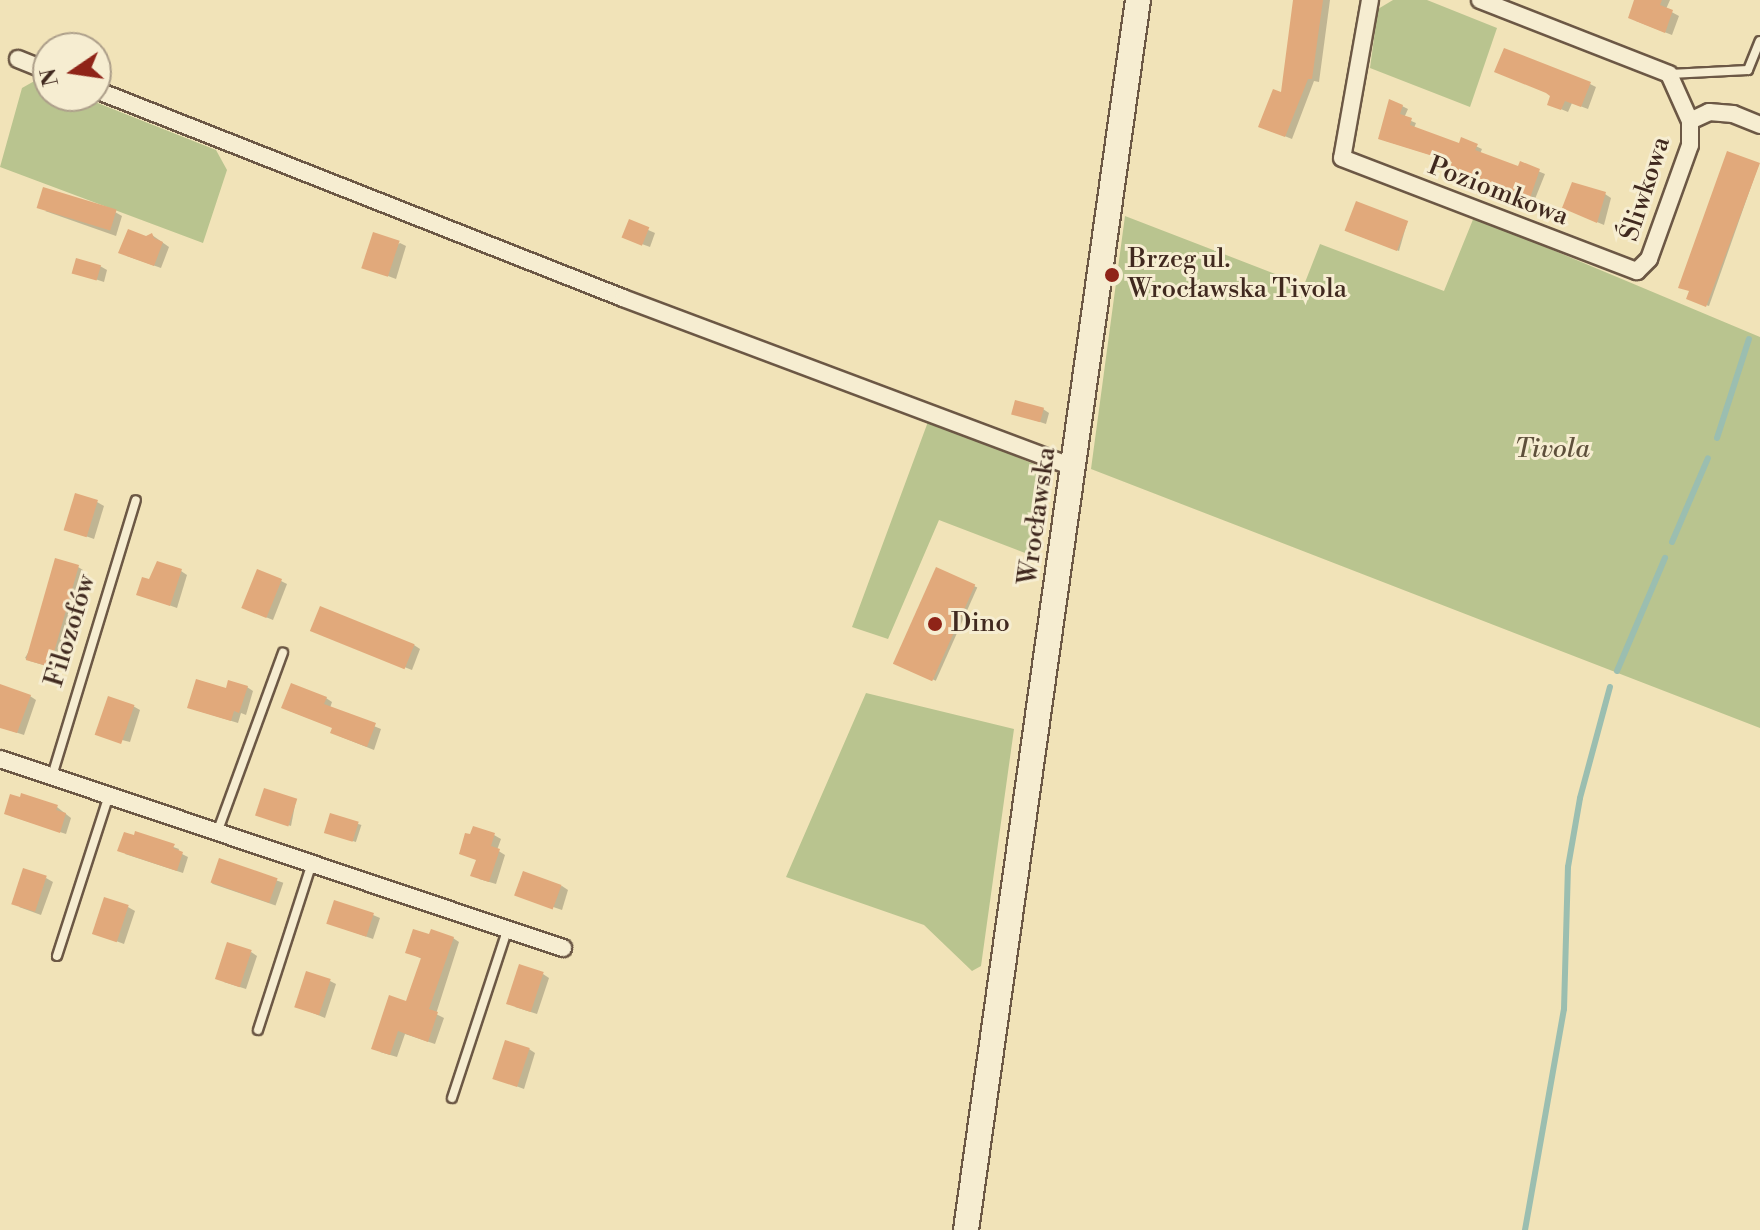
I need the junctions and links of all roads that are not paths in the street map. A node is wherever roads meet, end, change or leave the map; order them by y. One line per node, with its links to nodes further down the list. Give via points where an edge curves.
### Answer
1 (1138, 0): 12 (street, Wrocławska)
2 (1370, 0): 11 (street, Poziomkowa, via 1342,158)
3 (1480, 0): 7 (street)
4 (1760, 41): 7 (lane, via 1748,70)
5 (18, 59): 6 (street)
6 (32, 65)
7 (1669, 74): 9 (street, Śliwkowa)
8 (112, 96): 12 (street)
9 (1690, 121): 10 (street, via 1709,112); 11 (street, Śliwkowa, via 1685,160 1649,259)
10 (1760, 125)
11 (1637, 271)
12 (1073, 467): 25 (street, Wrocławska)
13 (136, 500): 16 (lane, Filozofów)
14 (283, 652): 18 (lane)
15 (0, 759): 16 (street)
16 (52, 777): 17 (street)
17 (109, 795): 18 (street); 22 (lane)
18 (218, 830): 19 (street)
19 (312, 863): 20 (street); 23 (lane)
20 (509, 927): 21 (street); 24 (lane)
21 (563, 948)
22 (57, 956)
23 (258, 1030)
24 (452, 1098)
25 (966, 1230)

